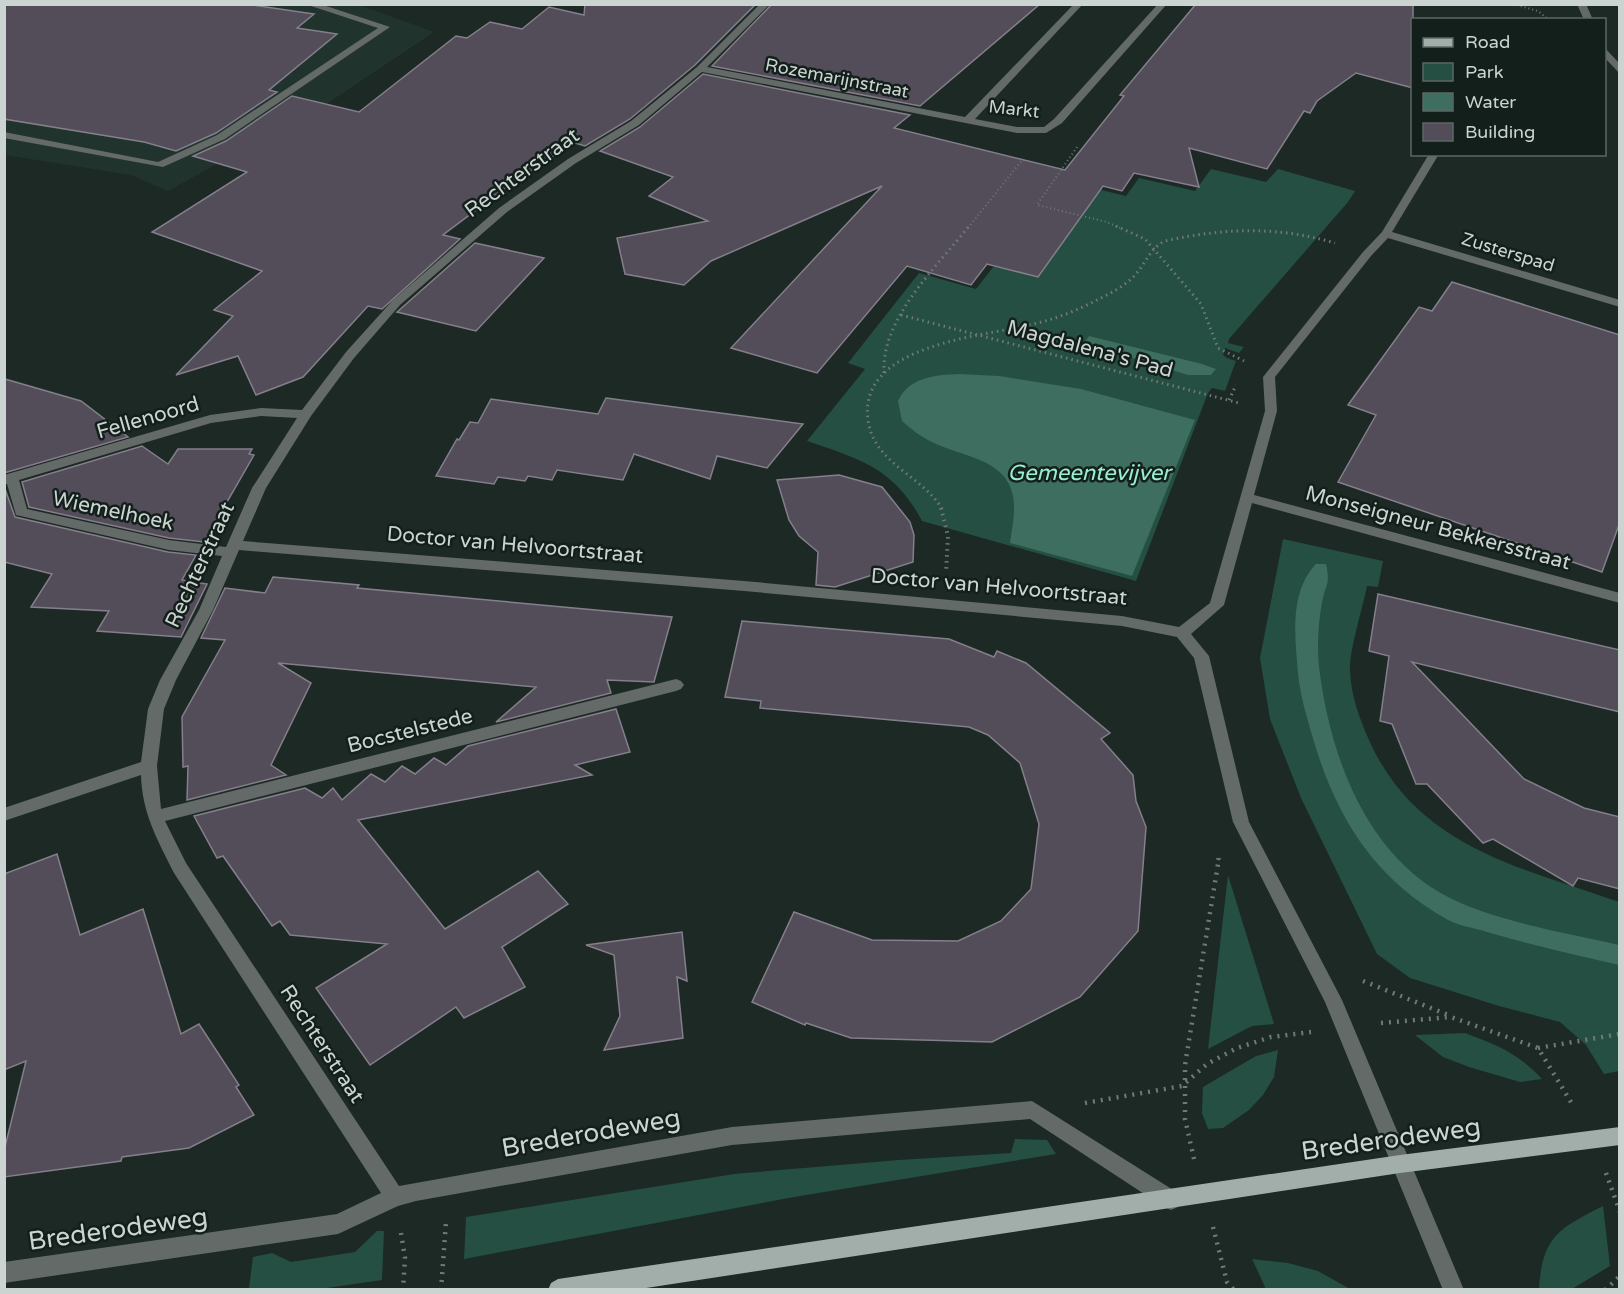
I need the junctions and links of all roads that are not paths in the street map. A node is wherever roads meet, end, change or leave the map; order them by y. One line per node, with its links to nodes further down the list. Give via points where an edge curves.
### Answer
1 (309, 4): 11 (street, via 385,27 221,136 159,165)
2 (766, 4): 8 (street, Rechterstraat)
3 (1079, 4): 10 (street, Markt)
4 (1163, 4): 10 (street, Markt, via 1046,130 1017,130)
5 (1581, 4): 6 (street)
6 (1588, 18)
7 (1606, 51): 9 (street)
8 (700, 69): 10 (street, Rozemarijnstraat); 15 (street, Rechterstraat, via 635,123 572,161 458,248 396,303)
9 (1620, 71)
10 (968, 120)
11 (4, 135)
12 (1433, 156): 13 (street)
13 (1386, 234): 14 (street, Zusterspad); 17 (street, via 1269,376 1271,411)
14 (1620, 304)
15 (306, 414): 16 (street, Fellenoord, via 261,412 210,419); 18 (street, Rechterstraat, via 259,488)
16 (8, 479): 18 (street, Wiemelhoek, via 21,512 169,545)
17 (1246, 498): 19 (street, Monseigneur Bekkersstraat); 20 (street, via 1217,605)
18 (233, 549): 20 (street, Doctor van Helvoortstraat, via 597,574 1122,621); 22 (street, Rechterstraat, via 156,709)
19 (1620, 598)
20 (1182, 633): 26 (street, via 1201,656 1241,822 1345,1027)
21 (676, 685): 24 (street, Bocstelstede)
22 (148, 766): 23 (street); 24 (street, Rechterstraat)
23 (4, 815)
24 (155, 817): 27 (street, Rechterstraat, via 180,868)
25 (1620, 1136): 26 (main road, Brederodeweg)
26 (1400, 1164): 28 (main road, Brederodeweg); 31 (street)
27 (395, 1197): 28 (street, Brederodeweg, via 732,1136 1032,1110); 29 (street, Brederodeweg, via 338,1224)
28 (1171, 1200): 30 (main road, Brederodeweg)
29 (4, 1273)
30 (558, 1290)
31 (1454, 1290)

